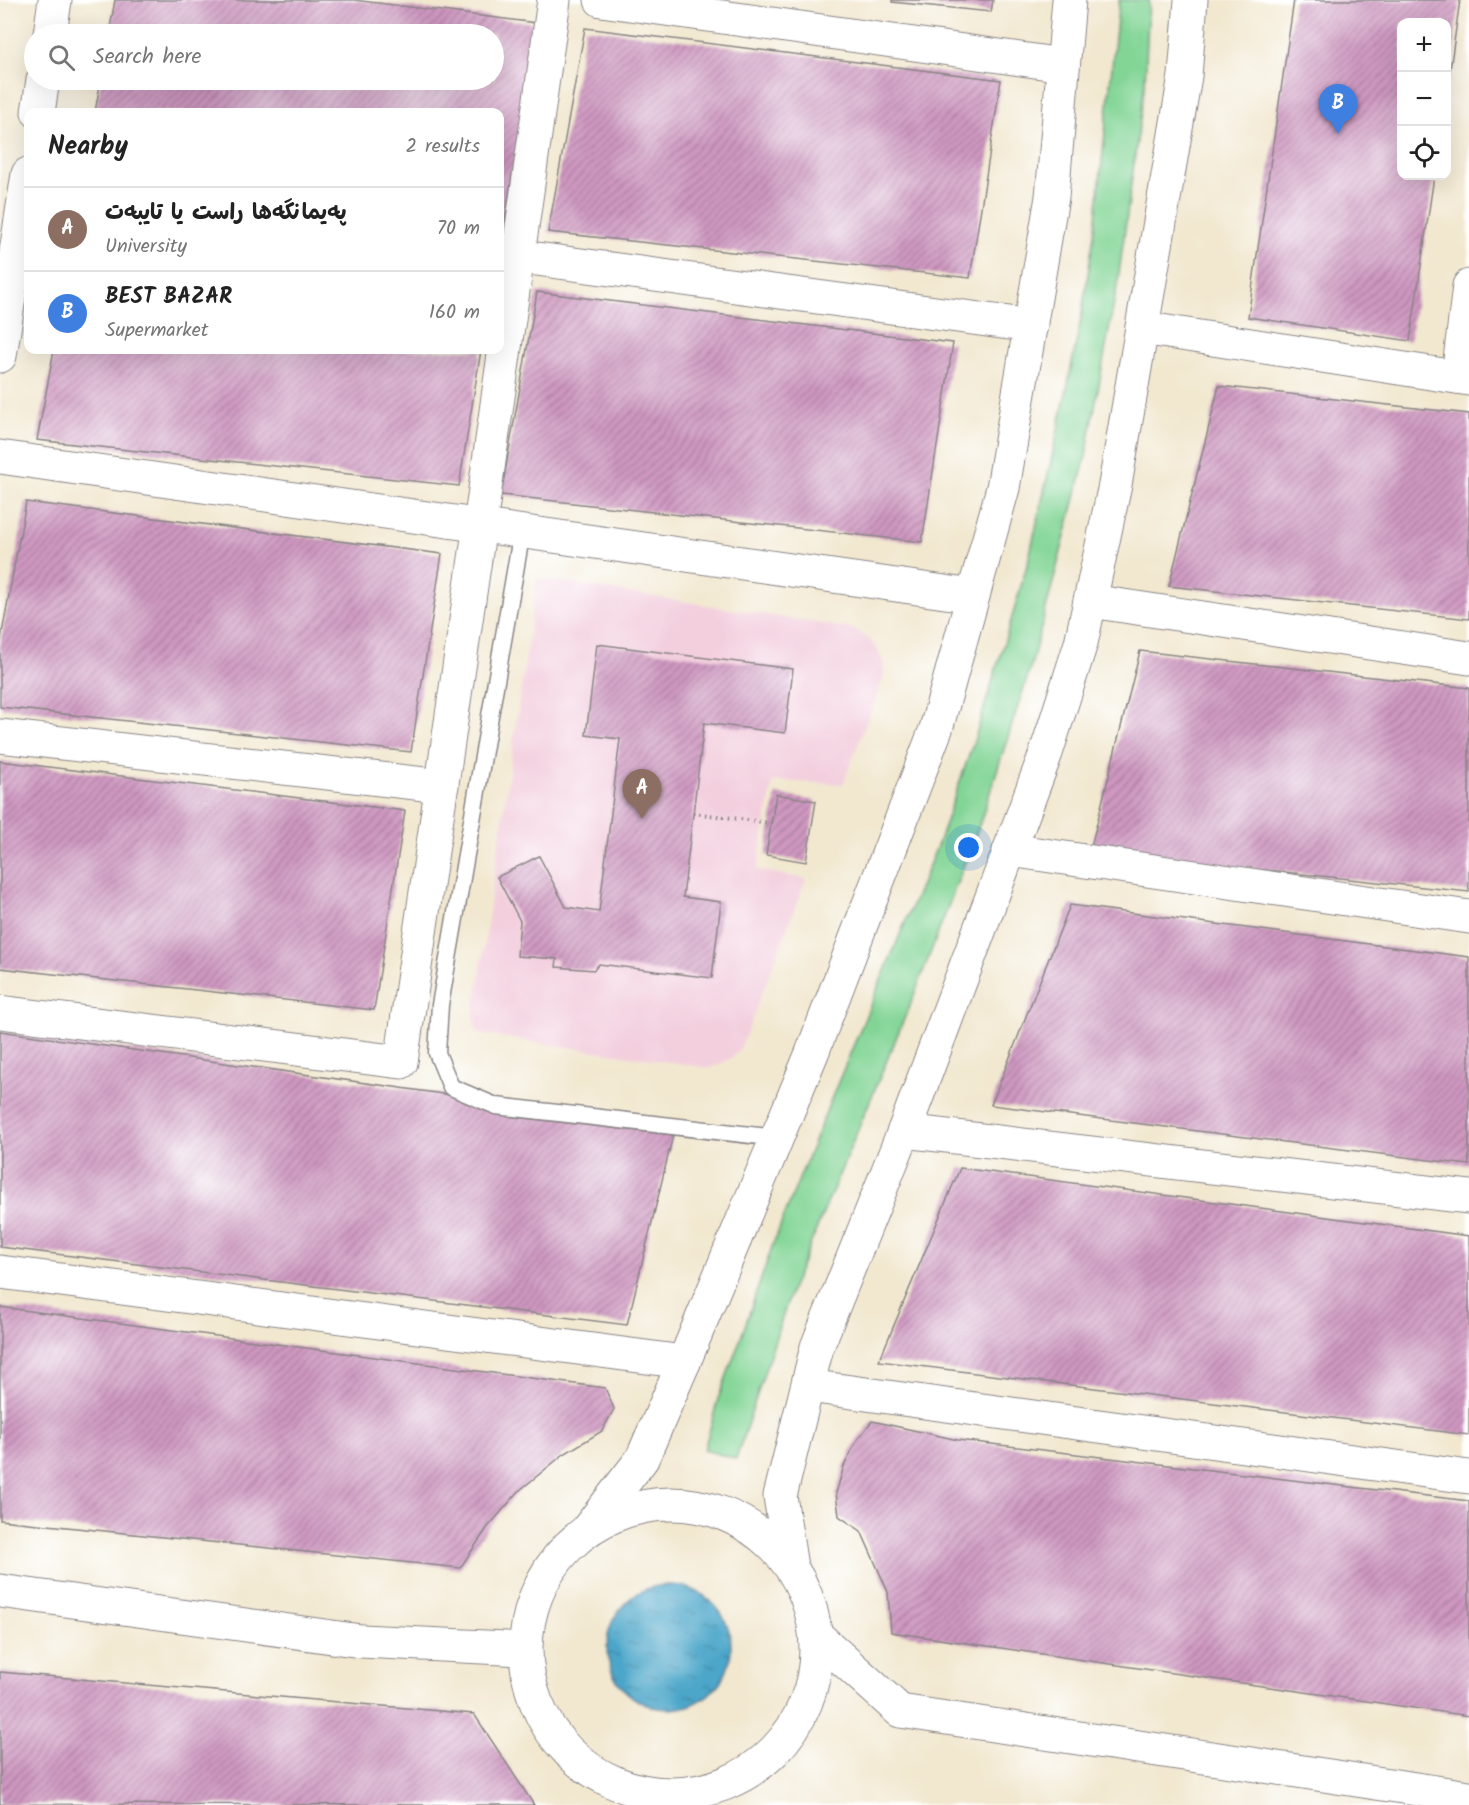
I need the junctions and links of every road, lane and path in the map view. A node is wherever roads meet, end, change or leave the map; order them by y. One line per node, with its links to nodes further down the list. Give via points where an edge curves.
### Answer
1 (55, 0): 6 (street)
2 (554, 0): 11 (street)
3 (602, 0): 7 (street)
4 (1069, 0): 7 (street)
5 (1191, 0): 15 (street, via 1185,76)
6 (51, 24)
7 (1063, 65): 14 (street, via 1053,197)
8 (41, 90): 9 (street)
9 (39, 108)
10 (24, 209): 17 (street)
11 (508, 256): 13 (street); 14 (street)
12 (1469, 286): 18 (street)
13 (504, 294)
14 (1031, 326): 22 (street, via 1004,488)
15 (1142, 328): 18 (street); 23 (street, via 1115,486)
16 (498, 354): 20 (street)
17 (0, 356)
18 (1463, 378)
19 (0, 457): 20 (street)
20 (480, 525): 21 (street); 26 (street)
21 (522, 531): 22 (street); 33 (lane, via 440,1005 437,1053 450,1087 496,1106)
22 (973, 596): 33 (street, via 936,729)
23 (1090, 601): 24 (street); 29 (street, via 1081,643 1046,753)
24 (1469, 658)
25 (0, 736): 26 (street)
26 (442, 786): 31 (street, via 401,1062)
27 (693, 813): 28 (path)
28 (771, 823)
29 (1010, 850): 30 (street); 32 (street)
30 (1469, 917)
31 (0, 1012)
32 (904, 1131): 34 (street); 37 (street, via 817,1347)
33 (777, 1138): 36 (street)
34 (1469, 1197)
35 (0, 1272): 36 (street)
36 (684, 1362): 39 (street, via 642,1459)
37 (807, 1386): 38 (street); 40 (street, via 780,1496)
38 (1469, 1477)
39 (586, 1530): 40 (street, via 628,1510 674,1503 708,1509 760,1534); 43 (street, via 554,1562 532,1603)
40 (791, 1567): 42 (street, via 808,1600)
41 (0, 1591): 43 (street, via 361,1641)
42 (816, 1635): 45 (street, via 814,1680 798,1721); 46 (street, via 900,1711)
43 (525, 1649): 44 (street, via 533,1697 557,1740)
44 (593, 1772): 45 (street, via 638,1792); 47 (street)
45 (739, 1793)
46 (1469, 1797)
47 (616, 1805)

